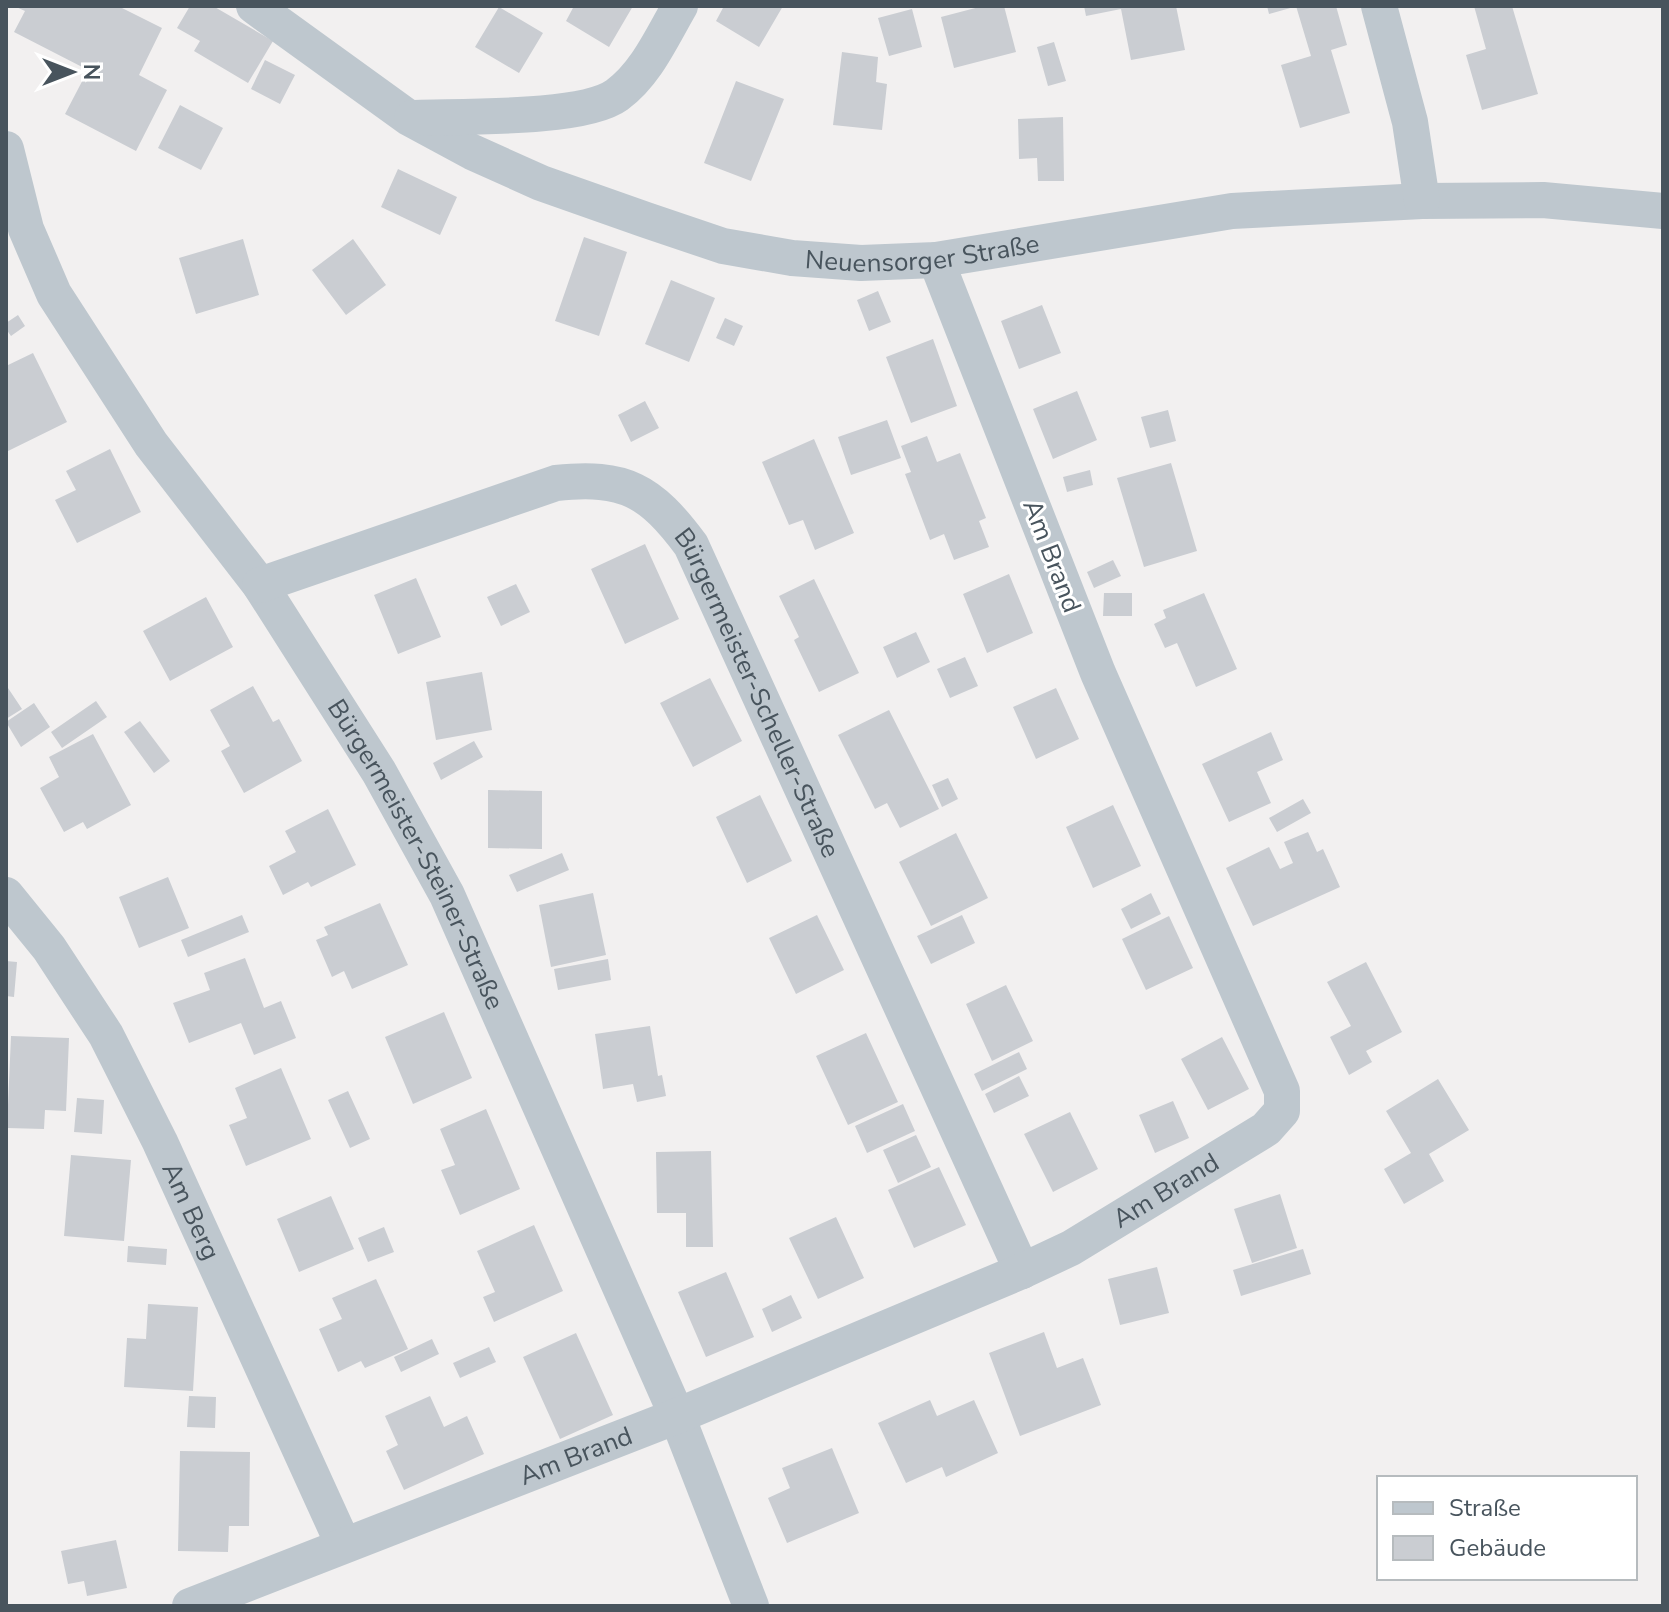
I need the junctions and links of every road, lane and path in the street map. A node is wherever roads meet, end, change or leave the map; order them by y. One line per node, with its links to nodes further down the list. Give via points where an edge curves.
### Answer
1 (254, 6): 4 (street, Neuensorger Straße)
2 (680, 6): 4 (street, via 639,76 615,97 526,115)
3 (1379, 6): 6 (street, via 1410,122)
4 (409, 118): 8 (street, Neuensorger Straße, via 541,183 723,246 861,263)
5 (6, 149): 9 (street, Bürgermeister-Steiner-Straße, via 26,229 54,294 151,444)
6 (1422, 201): 7 (street, Neuensorger Straße, via 1543,200); 8 (street, Neuensorger Straße, via 1232,211)
7 (1656, 209)
8 (936, 260): 11 (street, Am Brand, via 1098,673 1282,1091 1282,1111 1266,1129 1071,1248)
9 (260, 585): 11 (street, Bürgermeister-Scheller-Straße, via 556,483 613,483 640,493 668,514 691,545); 12 (street, Bürgermeister-Steiner-Straße, via 379,772 447,895)
10 (6, 895): 13 (street, Am Berg, via 49,948 106,1035)
11 (1022, 1271): 12 (street, Am Brand)
12 (677, 1416): 13 (street, Am Brand); 15 (street, Bürgermeister-Steiner-Straße)
13 (343, 1544): 14 (street, Am Brand)
14 (190, 1606)
15 (751, 1606)

